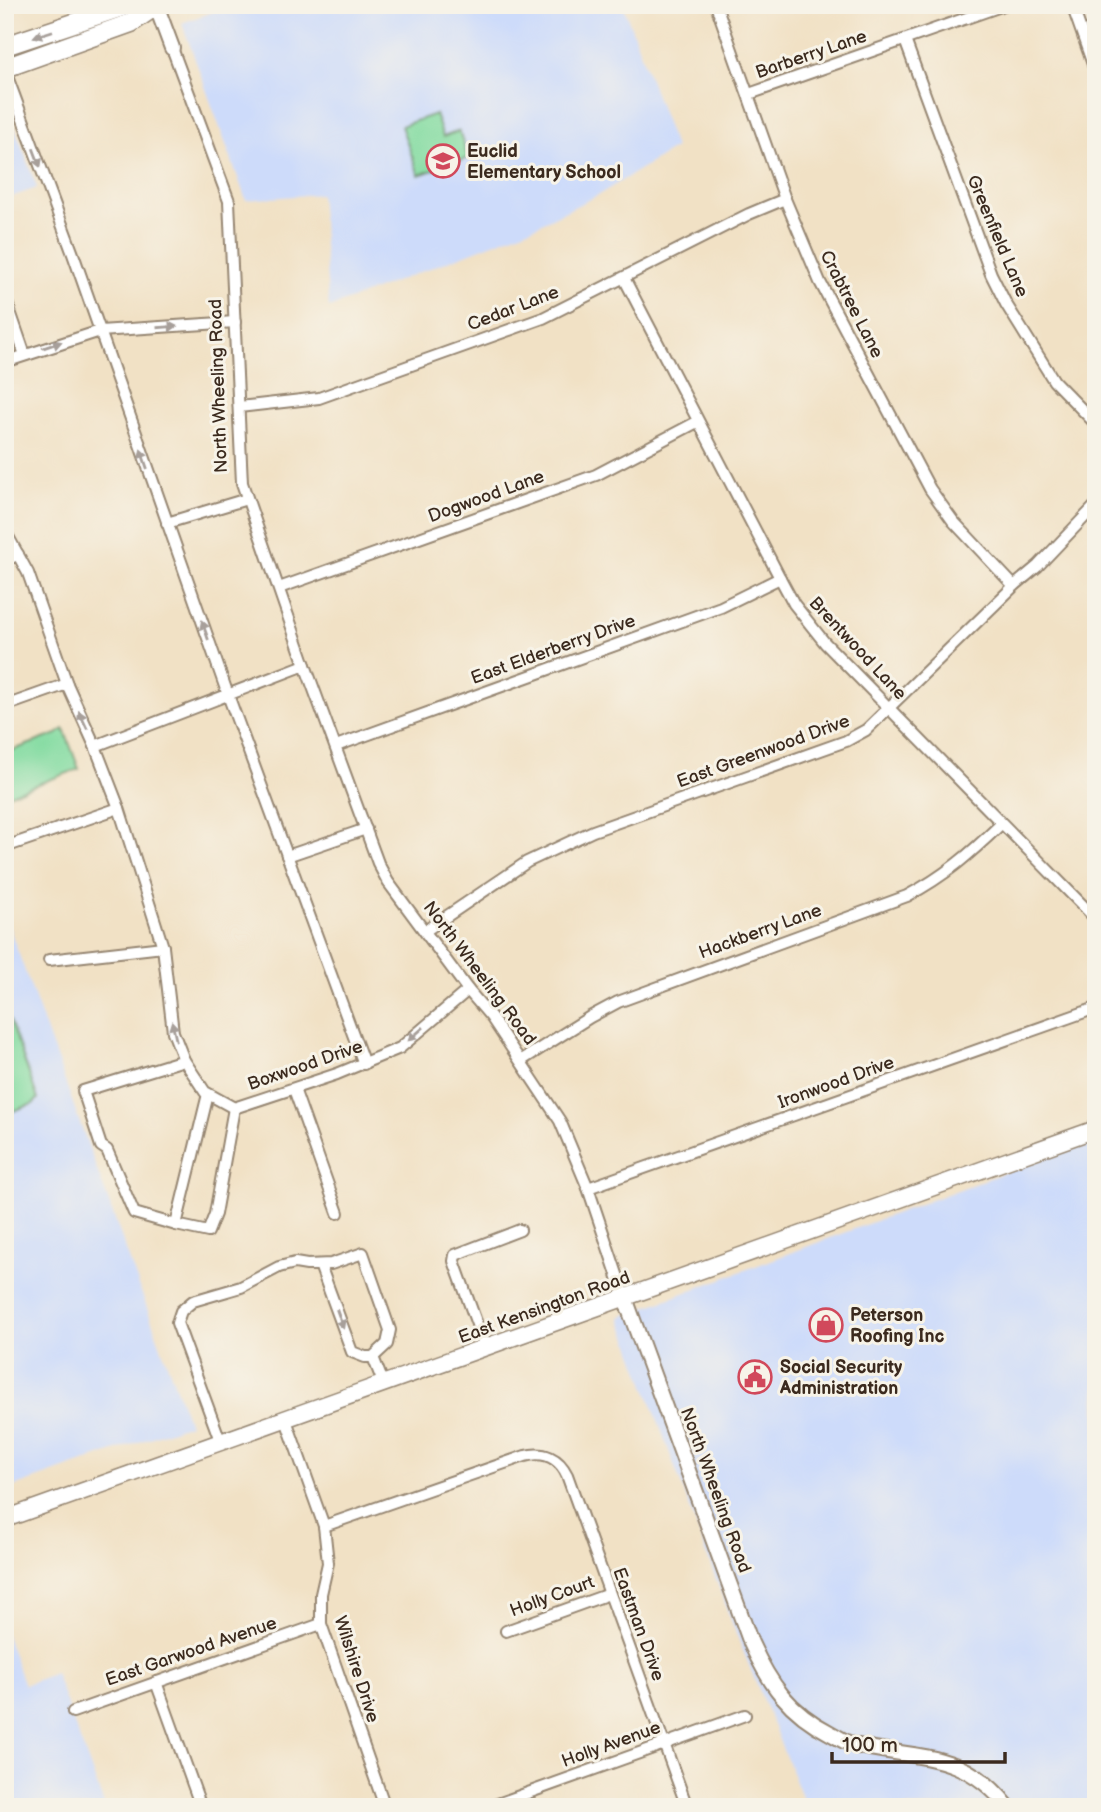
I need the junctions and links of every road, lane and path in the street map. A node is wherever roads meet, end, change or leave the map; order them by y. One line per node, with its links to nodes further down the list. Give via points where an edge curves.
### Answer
1 (156, 5): 6 (main road, one-way to 6, via 128,5); 7 (street, North Wheeling Road); 8 (main road, via 131,23)
2 (716, 5): 10 (street, Crabtree Lane)
3 (1004, 5): 5 (street, Barberry Lane)
4 (1072, 5): 9 (street)
5 (905, 40): 10 (street, Barberry Lane); 20 (street, Greenfield Lane, via 991,274 1054,381)
6 (5, 46)
7 (173, 48): 14 (street, North Wheeling Road, via 229,201)
8 (5, 70): 15 (street, one-way to 15)
9 (1096, 73)
10 (749, 94): 11 (street, Crabtree Lane)
11 (785, 199): 12 (street, Cedar Lane); 28 (street, Crabtree Lane, via 816,275 920,472 953,521)
12 (624, 278): 18 (street, Cedar Lane, via 543,318 319,398); 19 (street, Brentwood Lane)
13 (5, 297): 16 (street)
14 (235, 322): 15 (street, one-way to 14); 18 (street, North Wheeling Road)
15 (100, 331): 16 (street, one-way to 15); 23 (street, one-way to 15)
16 (25, 355): 17 (street)
17 (5, 362)
18 (239, 407): 21 (street, North Wheeling Road, via 240,465)
19 (697, 422): 27 (street, Brentwood Lane); 29 (street, Dogwood Lane, via 596,475)
20 (1096, 425)
21 (247, 499): 23 (street); 29 (street, North Wheeling Road)
22 (1096, 505): 28 (street, East Greenwood Drive)
23 (167, 523): 32 (street, one-way to 23)
24 (5, 531): 25 (street, Boxwood Drive)
25 (18, 554): 26 (street); 31 (street, Boxwood Drive)
26 (5, 561)
27 (780, 578): 34 (street, Brentwood Lane, via 808,623); 36 (street, East Elderberry Drive, via 721,607)
28 (1014, 586): 34 (street, East Greenwood Drive)
29 (279, 588): 30 (street, North Wheeling Road)
30 (305, 665): 32 (street); 36 (street, North Wheeling Road)
31 (67, 684): 33 (street); 35 (street, Boxwood Drive, one-way to 31)
32 (228, 695): 35 (street); 41 (street)
33 (5, 706)
34 (889, 708): 38 (street, Brentwood Lane); 43 (street, East Greenwood Drive, via 846,741 556,848 501,878)
35 (95, 746): 37 (street, Boxwood Drive)
36 (335, 746): 39 (street, North Wheeling Road)
37 (119, 808): 40 (street); 44 (street, Boxwood Drive)
38 (1001, 824): 42 (street, Brentwood Lane); 49 (street, Hackberry Lane, via 960,864 907,896 618,1002)
39 (366, 829): 41 (street); 43 (street, North Wheeling Road, via 388,881)
40 (5, 847)
41 (287, 856): 50 (street)
42 (1096, 919)
43 (425, 931): 46 (street, North Wheeling Road)
44 (163, 947): 45 (street); 48 (street, Boxwood Drive, one-way to 44, via 173,1032)
45 (49, 960)
46 (468, 990): 49 (street, North Wheeling Road); 50 (street, Boxwood Drive, one-way to 50, via 400,1048)
47 (1096, 1008): 55 (street, Ironwood Drive)
48 (184, 1060): 52 (street, Boxwood Drive); 57 (street, via 83,1091 101,1146 107,1150 134,1213)
49 (522, 1060): 55 (street, North Wheeling Road, via 560,1121)
50 (364, 1064): 51 (street, Boxwood Drive)
51 (293, 1089): 53 (street, Boxwood Drive); 56 (street)
52 (208, 1094): 53 (street, Boxwood Drive); 57 (street)
53 (234, 1108): 57 (street, via 208,1232)
54 (1096, 1129): 60 (main road, East Kensington Road)
55 (588, 1188): 60 (street, North Wheeling Road)
56 (338, 1213)
57 (176, 1225)
58 (520, 1230): 61 (street, via 455,1255)
59 (320, 1265): 62 (street, one-way to 62, via 352,1352); 62 (street, via 363,1252 390,1330 387,1344); 65 (street, via 284,1265 242,1287 193,1301 181,1311 177,1323)
60 (625, 1298): 61 (main road, East Kensington Road); 79 (street, North Wheeling Road, via 751,1643 780,1696 810,1723 852,1744 933,1757 977,1776)
61 (486, 1349): 63 (main road, East Kensington Road)
62 (373, 1357): 63 (street)
63 (384, 1385): 64 (main road, East Kensington Road)
64 (286, 1420): 65 (main road, East Kensington Road); 67 (street, Wilshire Drive)
65 (221, 1443): 66 (main road, East Kensington Road)
66 (5, 1520)
67 (324, 1526): 68 (street, Eastman Drive, via 540,1454 552,1457 567,1475); 69 (street, Wilshire Drive, via 328,1563)
68 (609, 1594): 70 (street, Holly Court); 74 (street, Eastman Drive)
69 (321, 1624): 71 (street, East Garwood Avenue); 76 (street, Wilshire Drive)
70 (506, 1631)
71 (156, 1682): 72 (street, East Garwood Avenue); 75 (street)
72 (73, 1712)
73 (745, 1715): 74 (street, Holly Avenue)
74 (664, 1744): 77 (street, Holly Avenue); 78 (street, Eastman Drive)
75 (201, 1807)
76 (385, 1807)
77 (489, 1807)
78 (687, 1807)
79 (1008, 1807)

